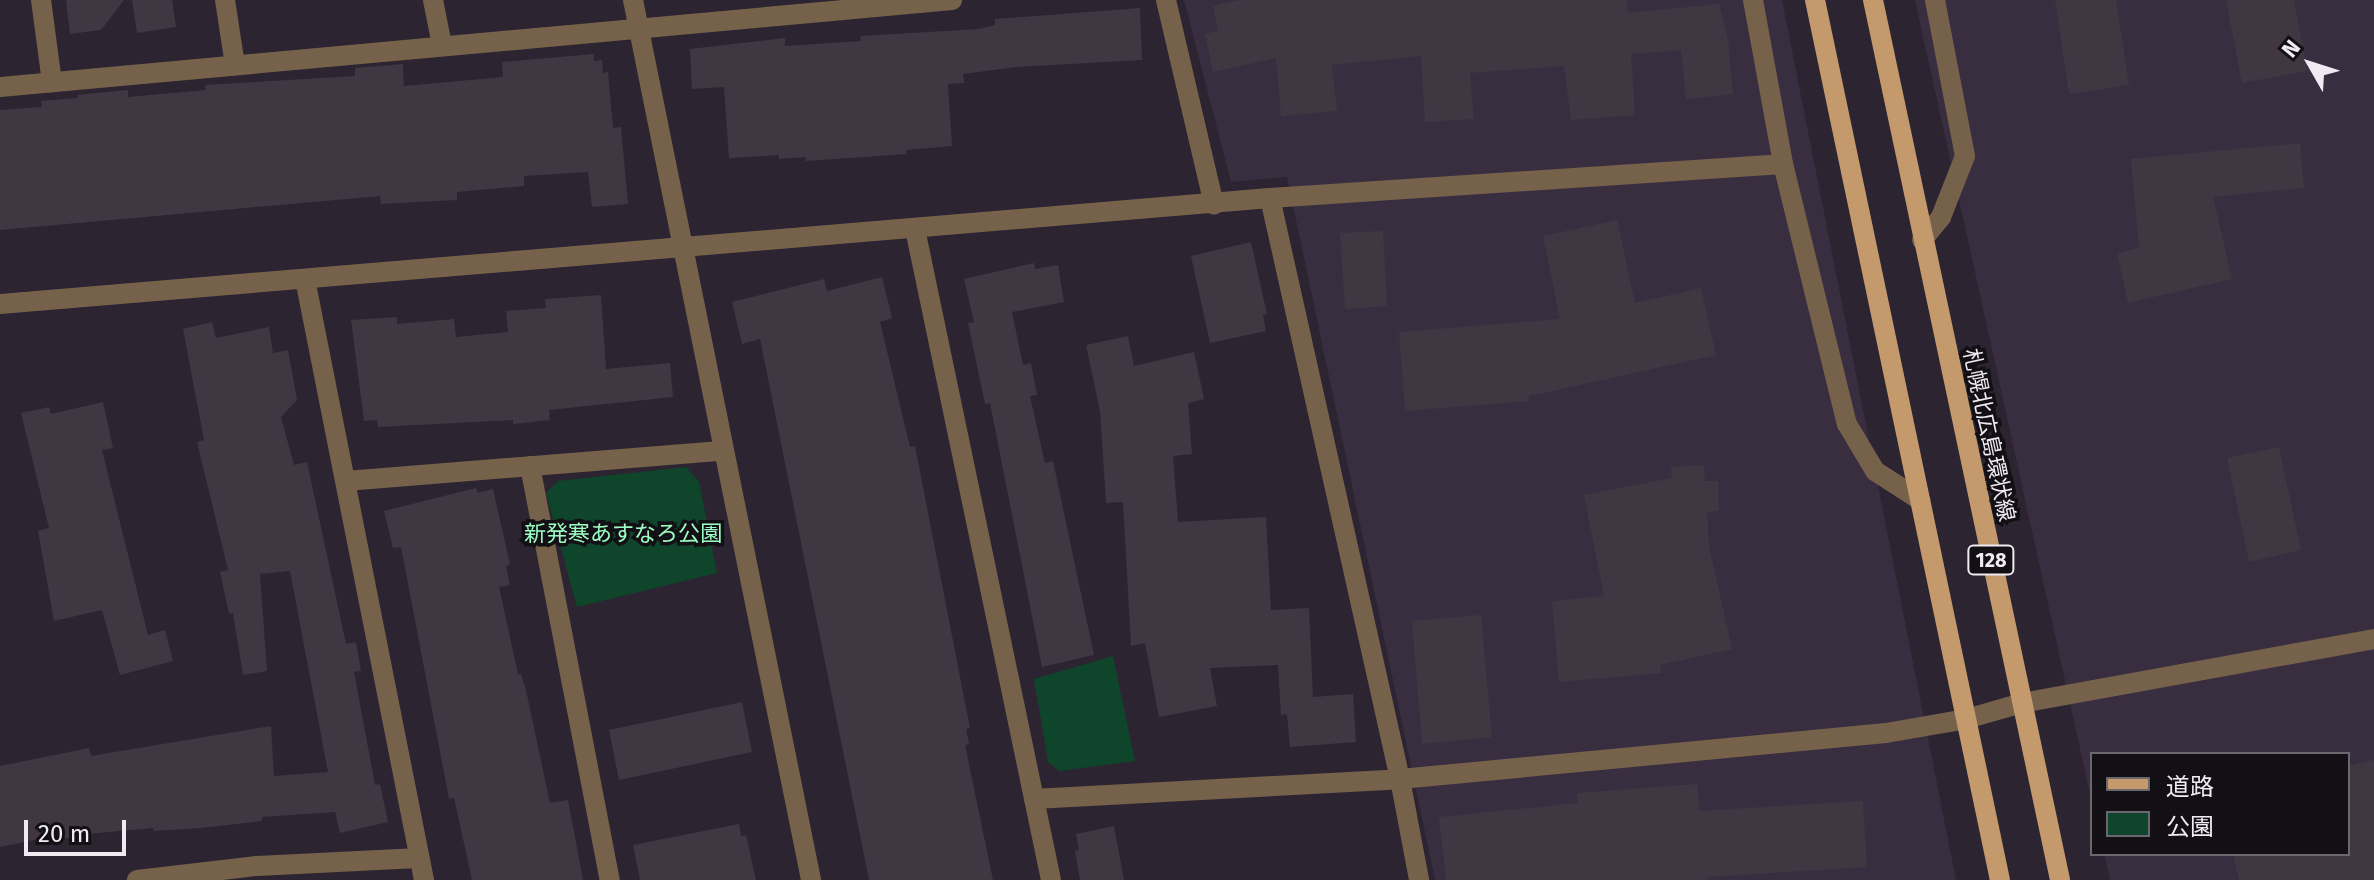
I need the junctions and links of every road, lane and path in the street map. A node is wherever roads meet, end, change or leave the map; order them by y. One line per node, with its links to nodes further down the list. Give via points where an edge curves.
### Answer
1 (41, 0): 15 (street)
2 (225, 0): 14 (street)
3 (433, 0): 13 (street)
4 (633, 0): 12 (street)
5 (952, 0): 11 (street)
6 (1166, 0): 19 (street)
7 (1753, 0): 17 (street)
8 (1815, 0): 28 (main road, 128)
9 (1873, 0): 21 (main road, 札幌北広島環状線 / 128)
10 (1935, 0): 21 (street, via 1965,156 1941,217)
11 (831, 5): 12 (street)
12 (638, 27): 13 (street); 22 (street)
13 (442, 45): 14 (street)
14 (235, 65): 15 (street)
15 (52, 82): 16 (street)
16 (0, 87)
17 (1783, 164): 18 (street); 28 (street, via 1847,424 1875,471)
18 (1270, 198): 19 (street); 32 (street)
19 (1214, 204): 20 (street)
20 (915, 229): 22 (street); 33 (street)
21 (1922, 240): 30 (main road, 札幌北広島環状線 / 128)
22 (683, 247): 23 (street); 25 (street)
23 (305, 279): 24 (street); 27 (street)
24 (0, 304)
25 (721, 451): 26 (street); 39 (street)
26 (530, 466): 27 (street); 38 (street)
27 (346, 481): 34 (street)
28 (1920, 500): 31 (main road, 128)
29 (2374, 639): 30 (street)
30 (2022, 703): 31 (street); 43 (main road, 札幌北広島環状線 / 128)
31 (1966, 719): 32 (street, via 1886,733); 42 (main road, 128)
32 (1400, 779): 33 (street); 41 (street)
33 (1034, 799): 40 (street)
34 (419, 858): 35 (street); 37 (street)
35 (259, 873): 36 (street)
36 (137, 880)
37 (424, 880)
38 (610, 880)
39 (811, 880)
40 (1051, 880)
41 (1419, 880)
42 (2000, 880)
43 (2060, 880)

